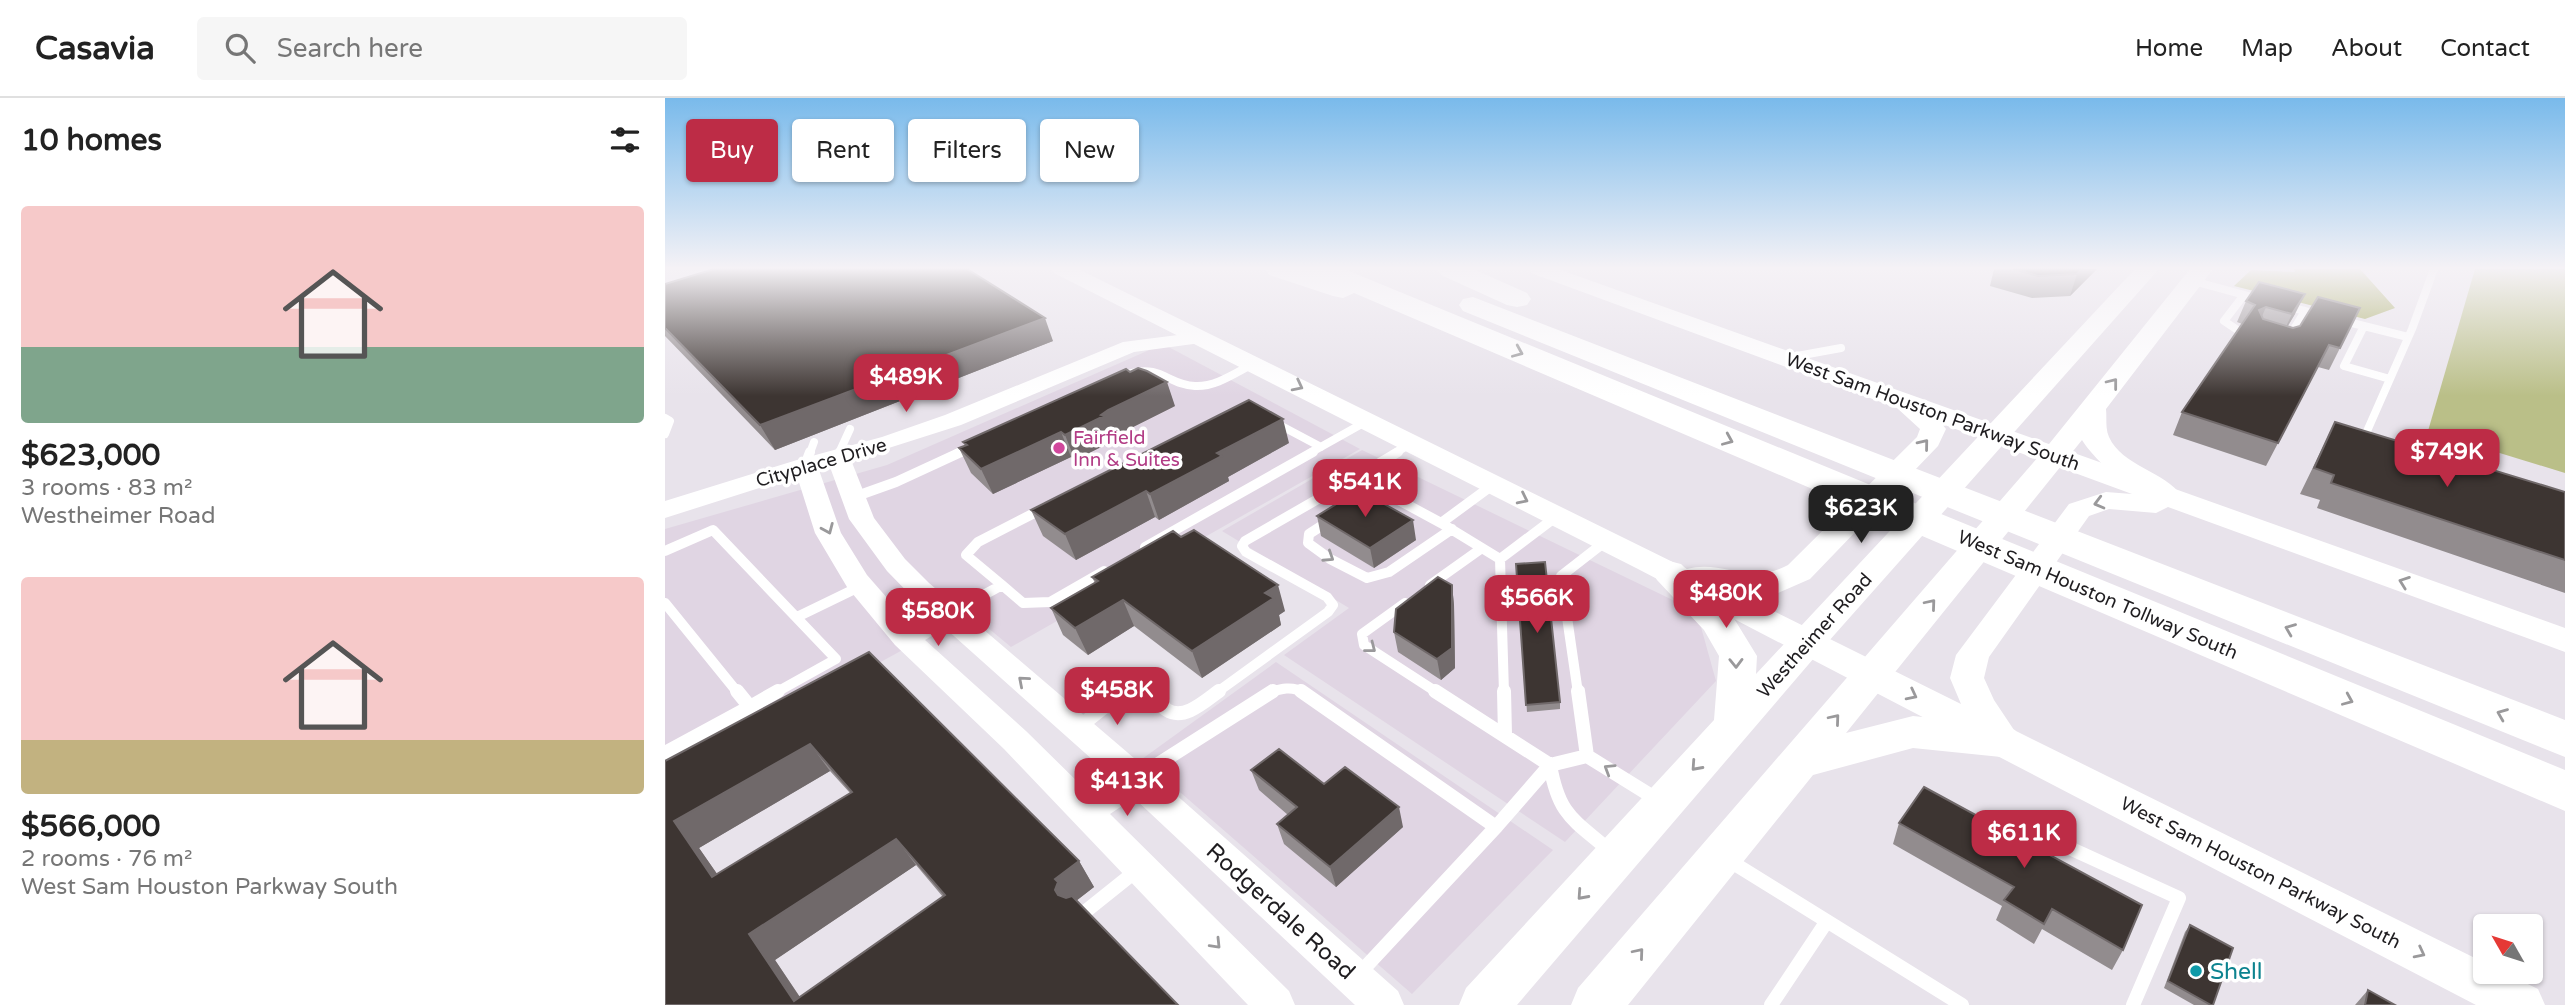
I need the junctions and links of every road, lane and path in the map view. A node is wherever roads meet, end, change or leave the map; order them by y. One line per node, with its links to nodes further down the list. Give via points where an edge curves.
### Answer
1 (1146, 311): 13 (main road, West Sam Houston Parkway South)
2 (1409, 311): 14 (highway)
3 (1420, 311): 14 (highway, West Sam Houston Tollway South)
4 (1488, 311): 26 (highway, West Sam Houston Tollway South)
5 (1544, 311): 26 (highway, via 1658,361)
6 (1654, 311): 22 (main road, West Sam Houston Parkway South)
7 (2110, 311): 33 (main road, Westheimer Road)
8 (2169, 311): 28 (main road, one-way to 8)
9 (2231, 311): 16 (lane, via 2224,321)
10 (2305, 311): 19 (lane, via 2285,343)
11 (2306, 311): 15 (lane)
12 (2418, 311): 17 (lane)
13 (1152, 314): 18 (main road, West Sam Houston Parkway South); 20 (street)
14 (1453, 325): 78 (highway, West Sam Houston Tollway South, one-way to 78)
15 (2364, 326): 17 (lane); 25 (lane, via 2344,366)
16 (2236, 329)
17 (2408, 337): 25 (lane)
18 (1201, 338): 20 (street, Cityplace Drive); 23 (main road, West Sam Houston Parkway South)
19 (2276, 340)
20 (1130, 346): 38 (street, Cityplace Drive, via 890,442)
21 (1841, 348): 22 (lane)
22 (1785, 358): 27 (main road, West Sam Houston Parkway South)
23 (1253, 364): 24 (lane, via 1205,387 1185,385 1157,369); 31 (main road, West Sam Houston Parkway South, one-way to 31)
24 (1125, 375)
25 (2390, 379): 36 (lane, via 2364,438)
26 (1675, 385): 71 (highway, West Sam Houston Tollway South, one-way to 26)
27 (1901, 400): 33 (main road, West Sam Houston Parkway South); 57 (main road, one-way to 27, via 1754,584 1776,584 1799,572 1929,440 1933,429)
28 (2092, 409): 39 (main road); 43 (main road, via 2094,435 2103,447 2129,473)
29 (665, 418): 32 (lane, via 670,421)
30 (1266, 418): 37 (lane)
31 (1367, 421): 35 (main road, West Sam Houston Parkway South); 37 (lane)
32 (665, 433)
33 (1996, 434): 39 (main road, West Sam Houston Parkway South); 65 (main road, Westheimer Road)
34 (986, 440): 44 (lane)
35 (1412, 443): 40 (lane); 41 (main road, West Sam Houston Parkway South)
36 (2374, 445)
37 (1321, 447): 54 (lane)
38 (827, 448): 44 (street, Rodgerdale Road); 46 (street, Cityplace Drive); 59 (street, one-way to 59, via 828,533)
39 (2055, 455): 43 (main road, West Sam Houston Parkway South); 66 (main road, one-way to 39)
40 (1356, 477): 42 (lane); 69 (lane, via 1242,546 1327,597 1333,605 1328,612 1194,709 1168,711 1148,691 1138,689 1125,693)
41 (1494, 484): 48 (main road, West Sam Houston Parkway South, one-way to 48); 49 (lane)
42 (1379, 490): 49 (lane); 50 (lane, one-way to 50, via 1309,534 1308,543 1367,578 1389,572)
43 (2166, 496): 47 (main road, West Sam Houston Parkway South)
44 (854, 497): 61 (street, Rodgerdale Road, via 862,519 896,565)
45 (1051, 505): 58 (lane, via 978,542 966,555)
46 (665, 510)
47 (2215, 514): 64 (main road, West Sam Houston Parkway South, one-way to 47); 72 (main road, one-way to 72, via 2106,500 2079,510 1973,655 1967,678)
48 (1557, 516): 51 (main road, West Sam Houston Parkway South); 55 (lane)
49 (1441, 523): 50 (lane)
50 (1452, 529): 52 (lane)
51 (1607, 541): 57 (main road, West Sam Houston Parkway South); 74 (lane, via 1561,576)
52 (1482, 548): 55 (lane); 70 (lane, one-way to 70, via 1360,639)
53 (665, 551): 62 (lane, via 713,530)
54 (1132, 555)
55 (1500, 559): 70 (lane)
56 (1109, 568): 58 (lane, via 1050,602 1023,603)
57 (1669, 572): 65 (main road, West Sam Houston Parkway South); 68 (main road, one-way to 68, via 1732,640 1738,656)
58 (1002, 585): 61 (lane)
59 (861, 586): 62 (lane); 63 (street)
60 (665, 603): 67 (lane)
61 (947, 615): 63 (street); 69 (street, Rodgerdale Road, one-way to 61)
62 (797, 617): 67 (lane, via 837,659)
63 (905, 638): 80 (street)
64 (2565, 640)
65 (1807, 642): 66 (main road, West Sam Houston Parkway South); 68 (main road, Westheimer Road)
66 (1872, 675): 72 (main road, West Sam Houston Parkway South, one-way to 72); 75 (main road, one-way to 66)
67 (750, 707): 73 (lane)
68 (1733, 725): 79 (main road, Westheimer Road, one-way to 79)
69 (1077, 728): 77 (street, Rodgerdale Road)
70 (1505, 735): 76 (lane)
71 (2565, 739)
72 (2001, 741): 75 (main road, via 1913,732); 89 (main road, West Sam Houston Parkway South, one-way to 89)
73 (665, 753)
74 (1587, 756): 76 (lane); 79 (lane, one-way to 74)
75 (1799, 762): 83 (main road)
76 (1550, 765): 82 (lane); 84 (lane, via 1564,811)
77 (1136, 779): 80 (street); 82 (lane, via 1267,693 1297,688); 88 (street, Rodgerdale Road)
78 (2565, 791)
79 (1663, 803): 84 (main road, Westheimer Road)
80 (1087, 812): 85 (street)
81 (2017, 824): 96 (lane, via 2179,898)
82 (1496, 827): 88 (lane)
83 (1721, 855): 87 (lane); 93 (main road, one-way to 83)
84 (1616, 856): 92 (main road, Westheimer Road, one-way to 92)
85 (1141, 868): 86 (lane); 90 (street, one-way to 90)
86 (1081, 915)
87 (1827, 921): 94 (lane); 95 (lane)
88 (1355, 978): 91 (street, Rodgerdale Road)
89 (2516, 1004)
90 (1275, 1005)
91 (1384, 1005)
92 (1484, 1005)
93 (1596, 1005)
94 (1771, 1005)
95 (1962, 1005)
96 (2133, 1005)

